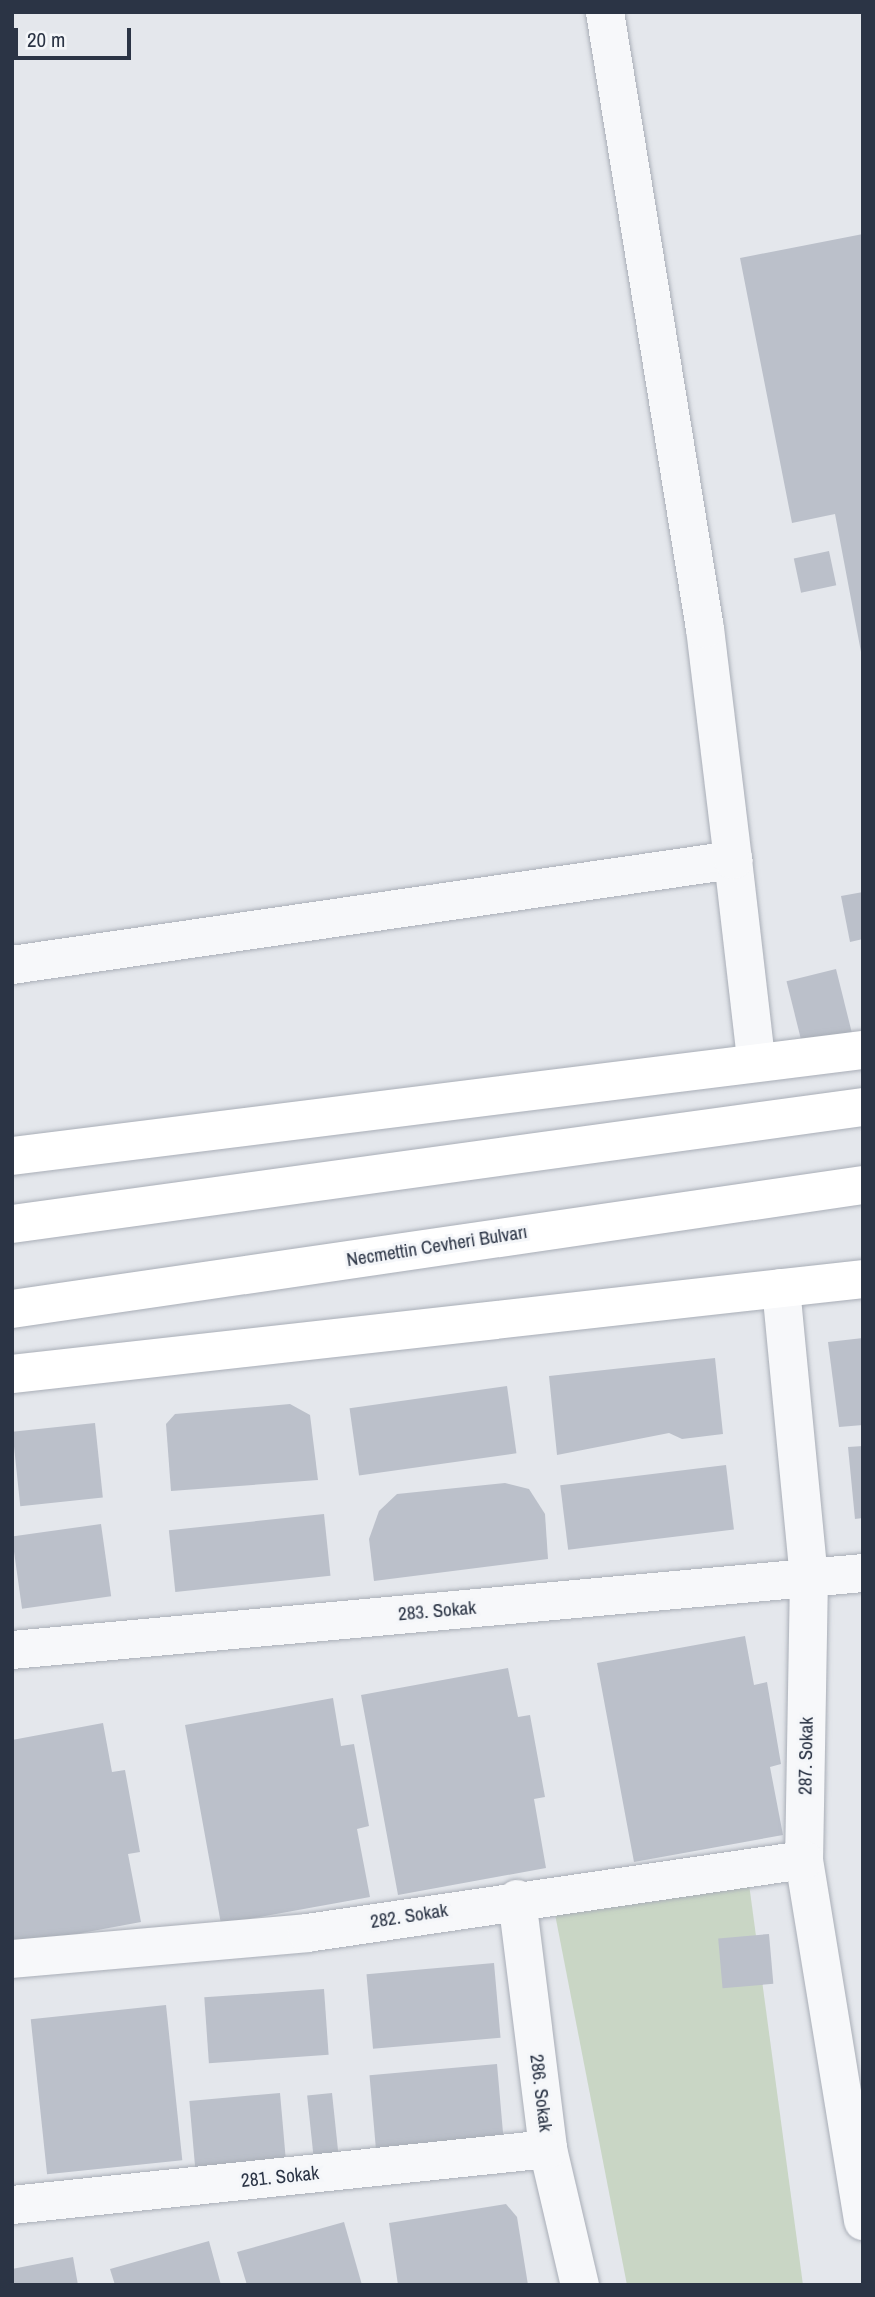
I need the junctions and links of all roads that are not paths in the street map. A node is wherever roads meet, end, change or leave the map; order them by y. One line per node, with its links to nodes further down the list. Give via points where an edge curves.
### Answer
1 (604, 12): 2 (street, via 705,629)
2 (733, 860): 3 (street); 5 (street)
3 (12, 965)
4 (863, 1050): 5 (main road)
5 (756, 1060): 7 (main road)
6 (863, 1107): 9 (main road)
7 (12, 1156)
8 (863, 1185): 12 (main road, Necmettin Cevheri Bulvarı)
9 (12, 1224)
10 (863, 1279): 11 (main road)
11 (781, 1288): 13 (main road); 15 (street, 287. Sokak)
12 (12, 1309)
13 (12, 1374)
14 (863, 1573): 15 (street, 283. Sokak)
15 (809, 1577): 16 (street, 283. Sokak); 17 (street, 287. Sokak)
16 (12, 1650)
17 (804, 1860): 18 (street, 282. Sokak); 22 (street, 287. Sokak)
18 (517, 1899): 19 (street, 282. Sokak, via 307,1933); 20 (street, 286. Sokak)
19 (12, 1959)
20 (548, 2149): 21 (street, 281. Sokak); 23 (street, 286. Sokak)
21 (12, 2205)
22 (863, 2221)
23 (580, 2285)

